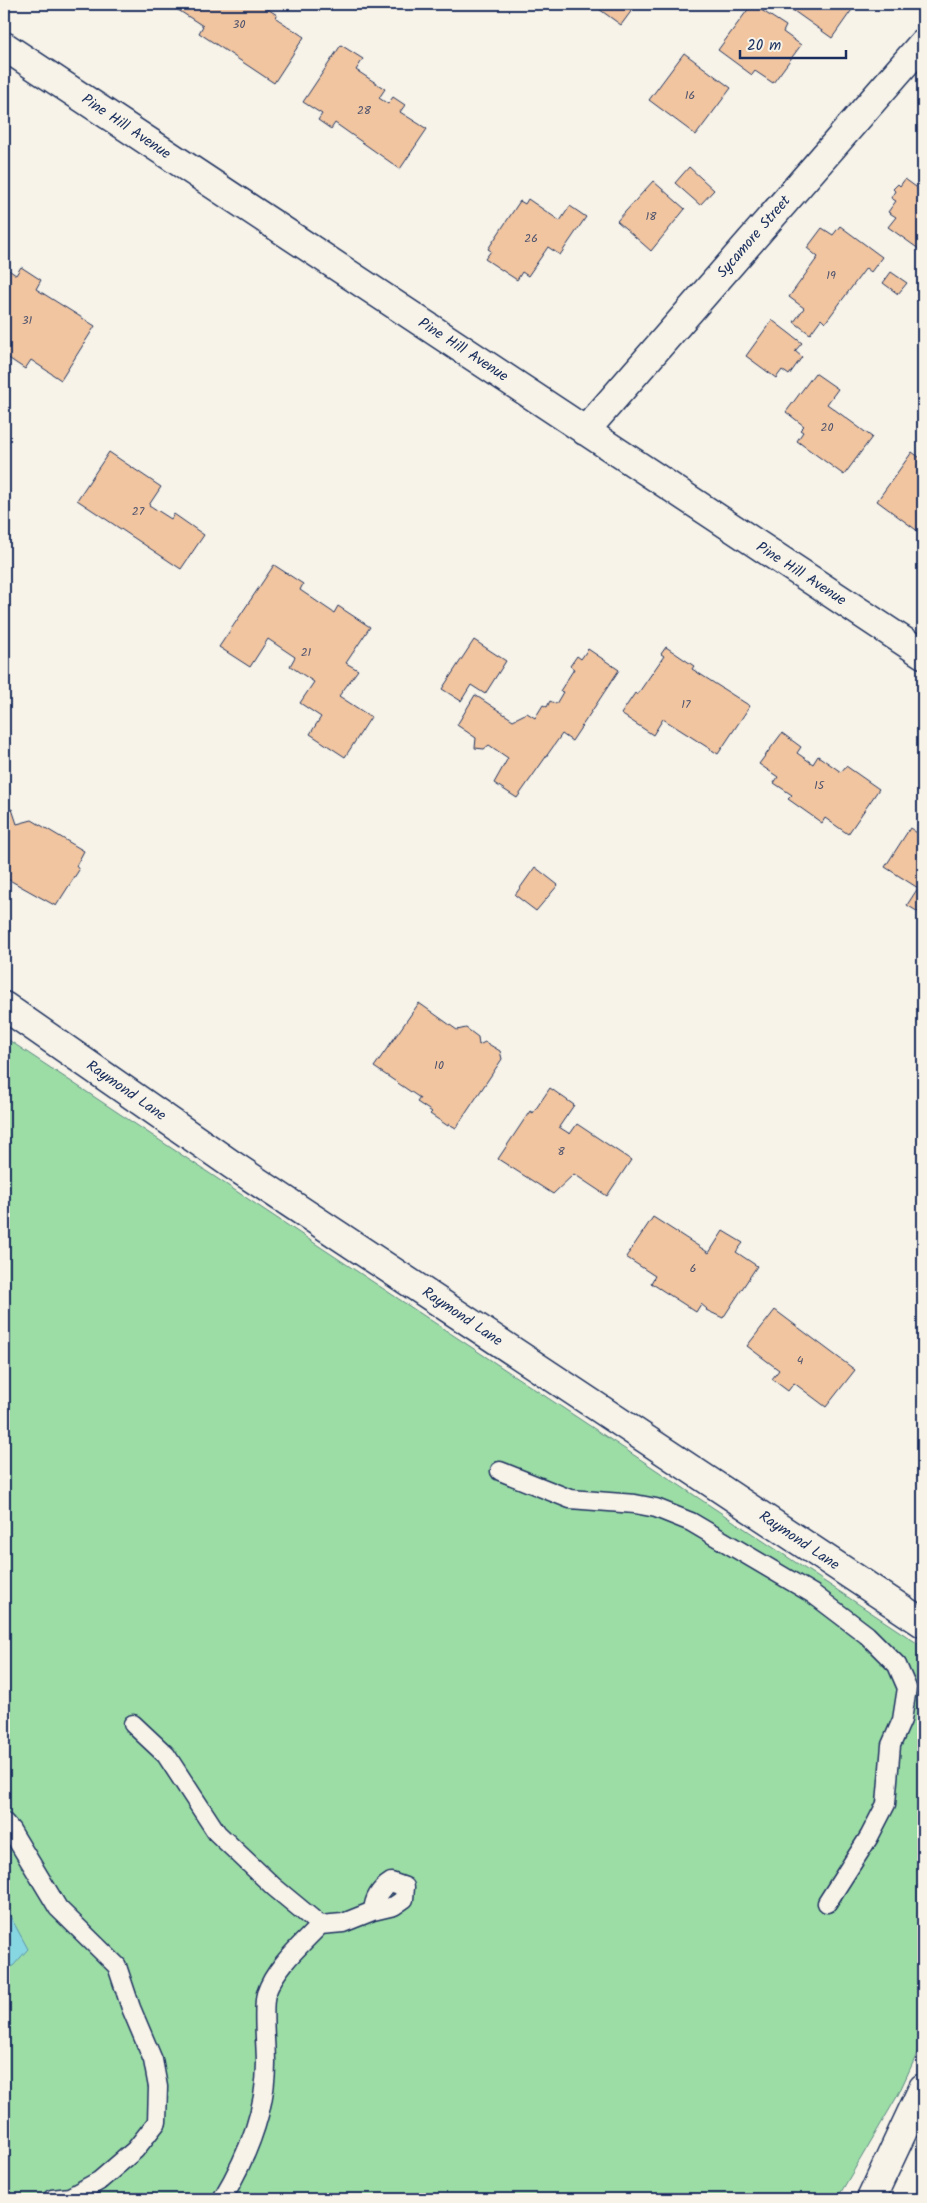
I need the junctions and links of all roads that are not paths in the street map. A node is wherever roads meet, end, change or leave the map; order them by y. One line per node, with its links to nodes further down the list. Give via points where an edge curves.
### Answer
1 (923, 43): 3 (street, Sycamore Street)
2 (4, 46): 3 (street, Pine Hill Avenue)
3 (585, 431): 4 (street, Pine Hill Avenue)
4 (923, 654)
5 (4, 1006): 7 (street, Raymond Lane, via 231,1164)
6 (500, 1471): 10 (lane, via 570,1499 656,1508 690,1522 813,1594 867,1635 896,1665 907,1688 902,1720 891,1746 886,1804)
7 (923, 1623)
8 (132, 1724): 12 (lane, via 166,1755 217,1833)
9 (4, 1822): 14 (lane, via 58,1908 117,1966 153,2060 158,2088 157,2122 135,2150 99,2181 70,2197)
10 (827, 1903)
11 (373, 1911): 12 (lane, via 343,1923)
12 (320, 1925): 15 (lane, via 275,1976 266,1995 266,2066 260,2108 252,2139)
13 (922, 2092): 16 (street)
14 (52, 2199)
15 (222, 2199)
16 (871, 2199)

